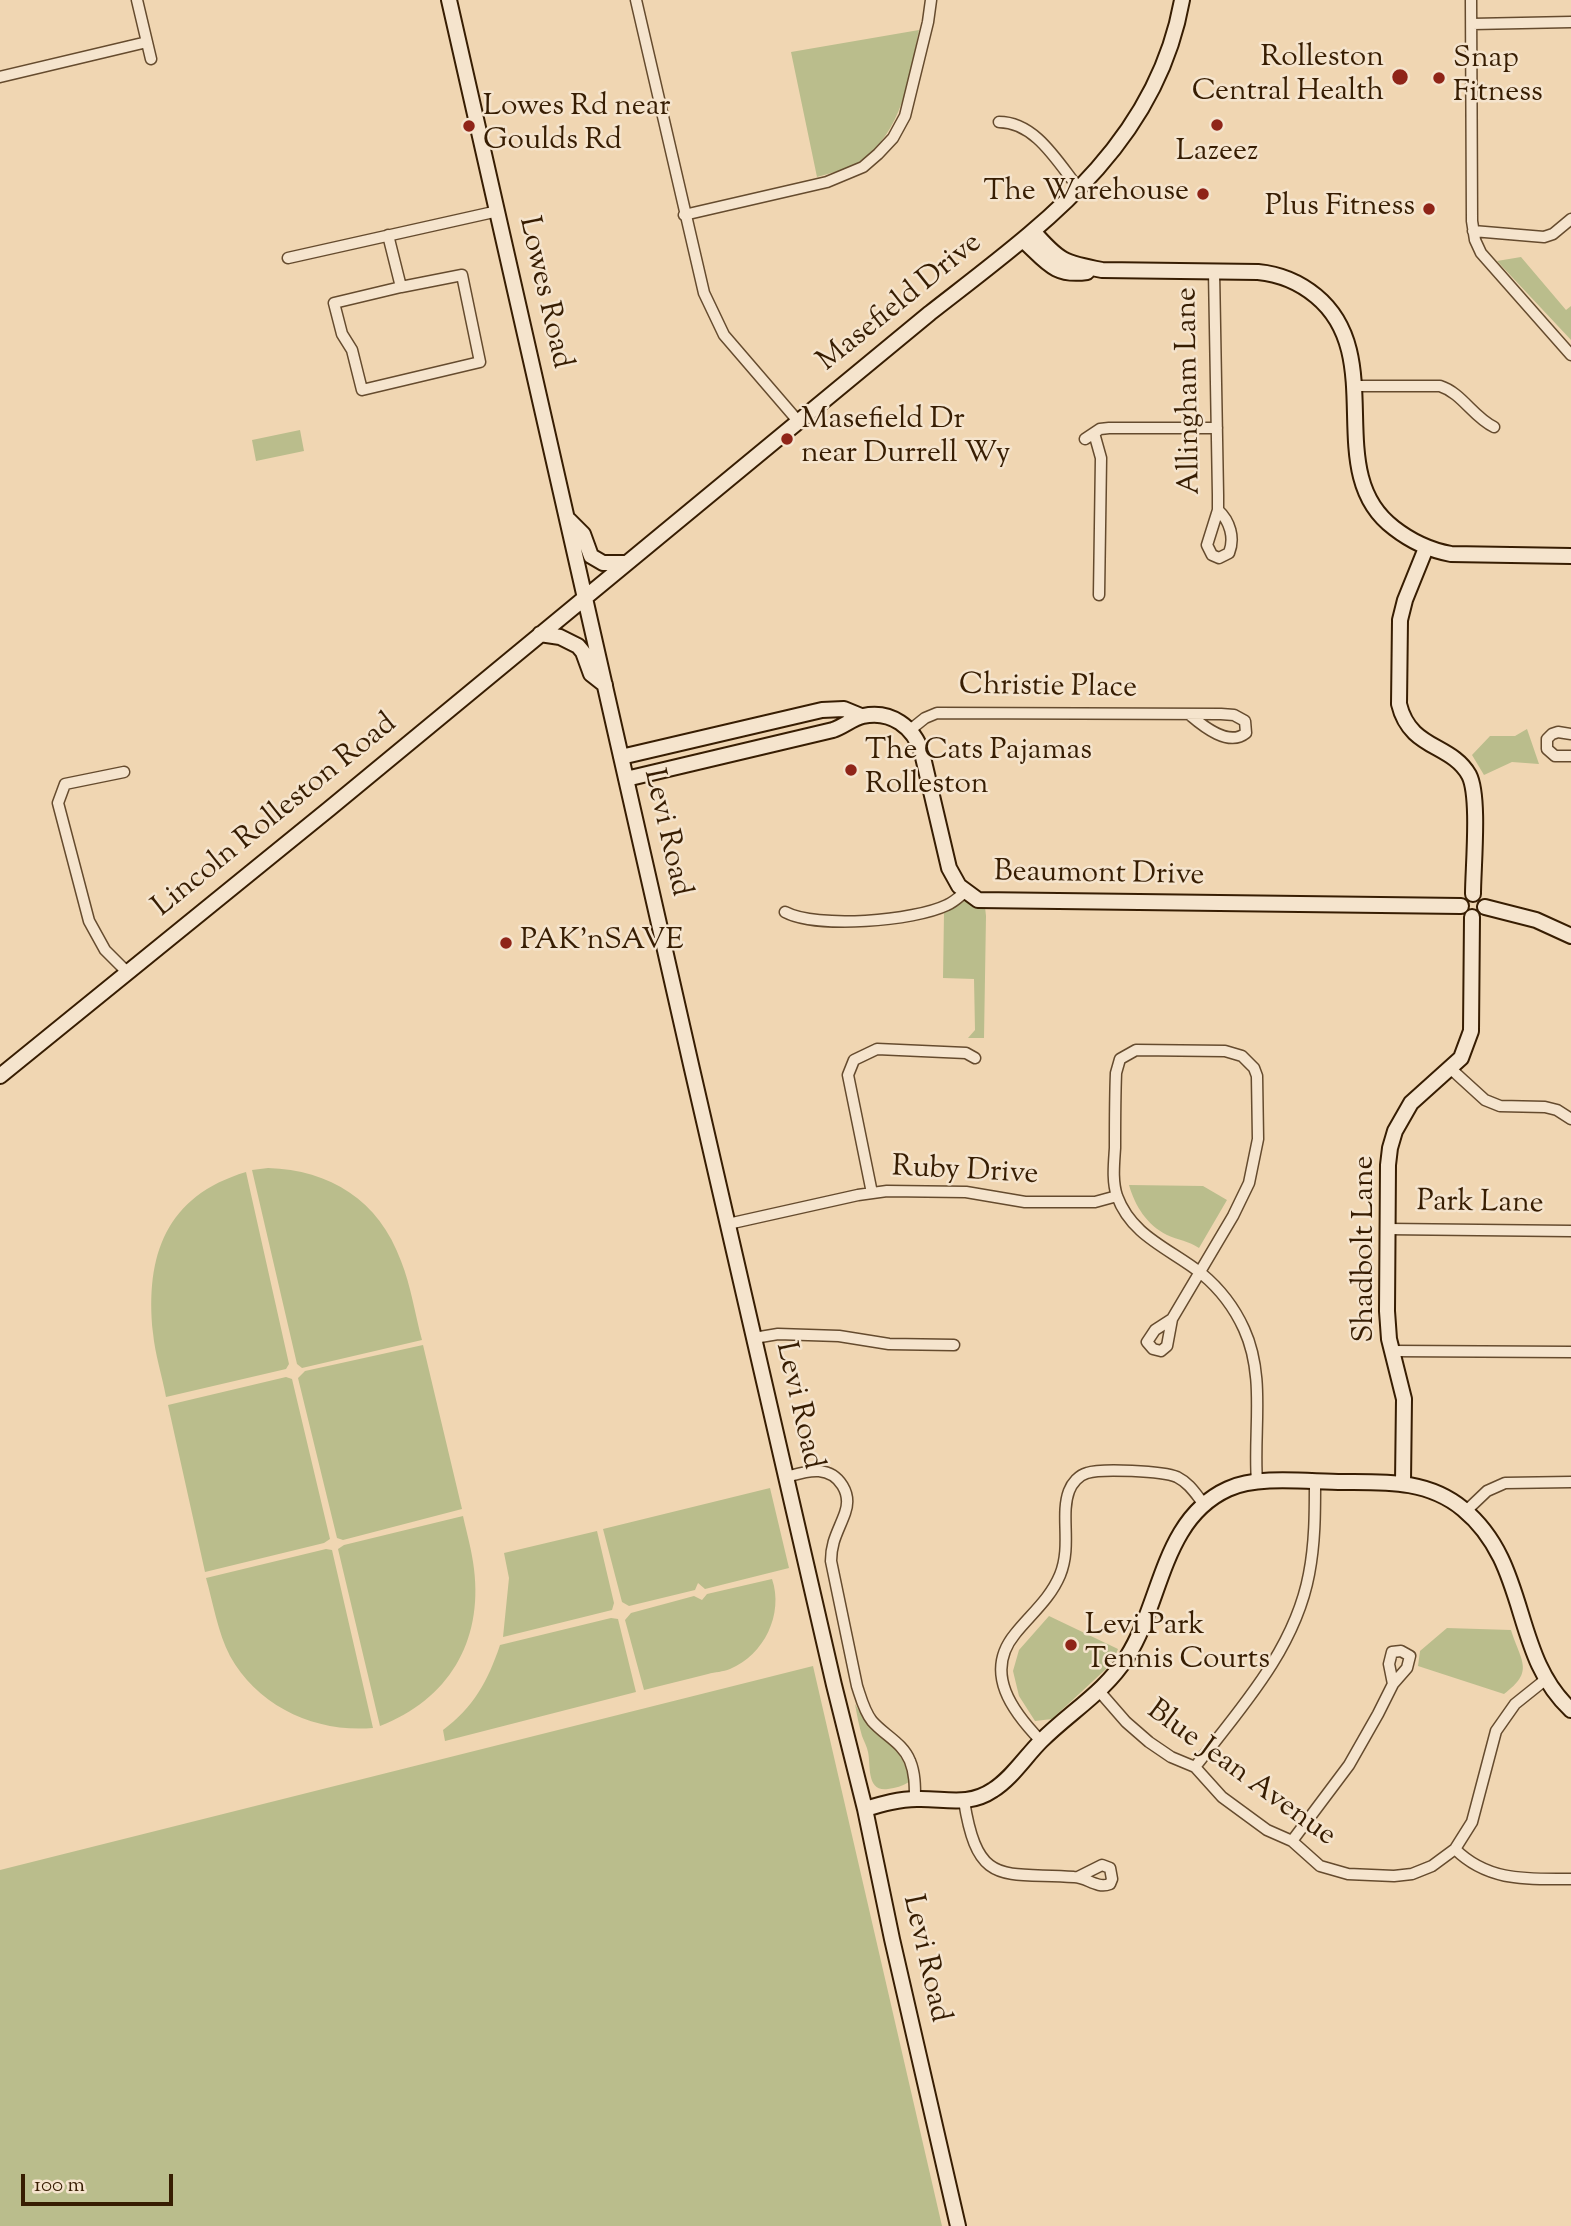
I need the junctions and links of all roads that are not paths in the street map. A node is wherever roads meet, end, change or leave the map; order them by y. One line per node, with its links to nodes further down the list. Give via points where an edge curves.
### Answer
1 (137, 0): 9 (street)
2 (449, 0): 14 (street, Lowes Road)
3 (636, 0): 15 (street)
4 (931, 0): 15 (street, via 905,116 878,154 863,167 827,182)
5 (1182, 0): 13 (street, Masefield Drive, via 1175,33 1144,106)
6 (1471, 0): 8 (street)
7 (1571, 22): 8 (street)
8 (1472, 24): 17 (street)
9 (146, 41): 10 (street); 11 (street)
10 (151, 60)
11 (0, 77)
12 (999, 122): 13 (street, via 1017,124 1033,134)
13 (1080, 190): 19 (street, Masefield Drive)
14 (498, 211): 18 (street); 29 (street, Lowes Road)
15 (684, 215): 25 (street, via 716,322)
16 (1571, 219): 17 (street, via 1544,237)
17 (1473, 231): 23 (street, via 1481,253)
18 (388, 235): 20 (street); 22 (street)
19 (1028, 235): 21 (street, via 1058,271 1069,274); 25 (street, Masefield Drive)
20 (288, 258)
21 (1214, 271): 24 (street, via 1272,274 1315,295 1346,337); 27 (street, Allingham Lane)
22 (401, 287): 22 (street, via 462,275 480,362 362,390 334,303)
23 (1571, 355)
24 (1354, 386): 26 (street, via 1446,388); 30 (street, via 1359,471 1370,504 1380,518)
25 (798, 421): 32 (street, Masefield Drive)
26 (1494, 427)
27 (1217, 428): 28 (street, Allingham Lane); 33 (street, via 1109,428 1089,436 1101,458)
28 (1218, 510)
29 (568, 519): 32 (street, via 583,534 591,556 598,561); 34 (street, Lowes Road)
30 (1426, 548): 31 (street, via 1451,554); 48 (street, via 1400,620 1399,704 1413,733 1461,765 1472,784)
31 (1571, 556)
32 (626, 563): 34 (street, Masefield Drive)
33 (1099, 595)
34 (585, 597): 35 (street, Lincoln Rolleston Road); 36 (street, Levi Road)
35 (540, 634): 36 (street, via 578,646 591,674); 54 (street, Lincoln Rolleston Road)
36 (605, 685): 44 (street, Levi Road)
37 (1190, 715): 37 (street, Christie Place, via 1234,715 1245,721 1246,733 1234,739 1224,736); 40 (street, Christie Place, via 937,713)
38 (860, 716): 39 (street, via 834,709); 40 (street, via 886,717); 42 (street, via 833,730)
39 (747, 728): 42 (street); 44 (street)
40 (910, 730): 47 (street, Beaumont Drive, via 922,753 949,868)
41 (1571, 734): 43 (street, via 1552,734 1546,743 1555,756)
42 (751, 749): 46 (street)
43 (1571, 756)
44 (621, 757): 46 (street, Levi Road)
45 (124, 772): 54 (street, via 65,784 58,803 89,921 105,950)
46 (626, 779): 61 (street, Levi Road)
47 (965, 892): 49 (street, Beaumont Drive, via 978,900 994,901); 51 (street, via 949,905 882,920 804,920)
48 (1473, 894): 49 (street, via 1463,899); 50 (street, via 1482,898)
49 (1461, 906): 52 (street)
50 (1485, 907): 52 (street, via 1481,915); 53 (street, via 1536,920)
51 (785, 912)
52 (1472, 918): 56 (street, Shadbolt Lane, via 1471,1031 1461,1058)
53 (1571, 936)
54 (127, 972): 57 (street, Lincoln Rolleston Road)
55 (975, 1058): 59 (street, via 966,1053 877,1049 854,1060 848,1075)
56 (1451, 1069): 58 (street, via 1485,1100 1500,1106 1545,1107); 62 (street, Shadbolt Lane, via 1411,1103 1395,1131 1388,1165)
57 (0, 1076)
58 (1571, 1119)
59 (872, 1193): 60 (street, Ruby Drive, via 965,1192 1025,1202 1083,1203); 61 (street, Ruby Drive)
60 (1117, 1196): 64 (street, via 1140,1231); 64 (street, via 1116,1073 1120,1059 1136,1049 1225,1051 1248,1062 1259,1084 1254,1167 1242,1200)
61 (728, 1224): 66 (street, Levi Road)
62 (1387, 1229): 63 (street, Park Lane); 68 (street, Shadbolt Lane)
63 (1571, 1231)
64 (1200, 1273): 65 (street); 71 (street, via 1229,1302 1249,1341 1256,1374)
65 (1172, 1320)
66 (754, 1338): 67 (street, via 839,1336 889,1344); 70 (street, Levi Road)
67 (954, 1345)
68 (1392, 1351): 69 (street); 73 (street, Shadbolt Lane, via 1404,1400)
69 (1571, 1352)
70 (786, 1477): 83 (street, via 826,1472 845,1489 848,1503 833,1540 831,1560 857,1686 871,1719 909,1758); 85 (street, Levi Road)
71 (1257, 1482): 72 (street); 75 (street, via 1228,1489)
72 (1315, 1482): 73 (street); 82 (street, via 1313,1553 1296,1618 1272,1664)
73 (1403, 1482): 76 (street, via 1432,1491)
74 (1571, 1482): 76 (street, via 1505,1483 1487,1491)
75 (1203, 1503): 79 (street, via 1177,1539 1129,1654); 81 (street, via 1185,1482 1159,1473 1089,1472 1070,1487 1067,1548 1060,1574 1046,1600 1008,1644 1003,1663 1011,1707)
76 (1466, 1511): 77 (street, via 1507,1567)
77 (1545, 1680): 80 (street); 87 (street, Blue Jean Avenue, via 1515,1704 1496,1731 1472,1822)
78 (1392, 1684): 86 (street, via 1349,1765)
79 (1098, 1691): 81 (street); 82 (street, Blue Jean Avenue, via 1149,1742)
80 (1571, 1710)
81 (1041, 1741): 84 (street, via 996,1789)
82 (1195, 1767): 86 (street, Blue Jean Avenue, via 1241,1811)
83 (915, 1799): 84 (street); 85 (street)
84 (964, 1801): 88 (street, via 970,1836 991,1866 1012,1875)
85 (865, 1809): 90 (street, Levi Road)
86 (1292, 1842): 87 (street, Blue Jean Avenue, via 1321,1866 1366,1876 1412,1874)
87 (1455, 1849): 89 (street, via 1495,1875)
88 (1078, 1877)
89 (1571, 1879)
90 (958, 2226)

